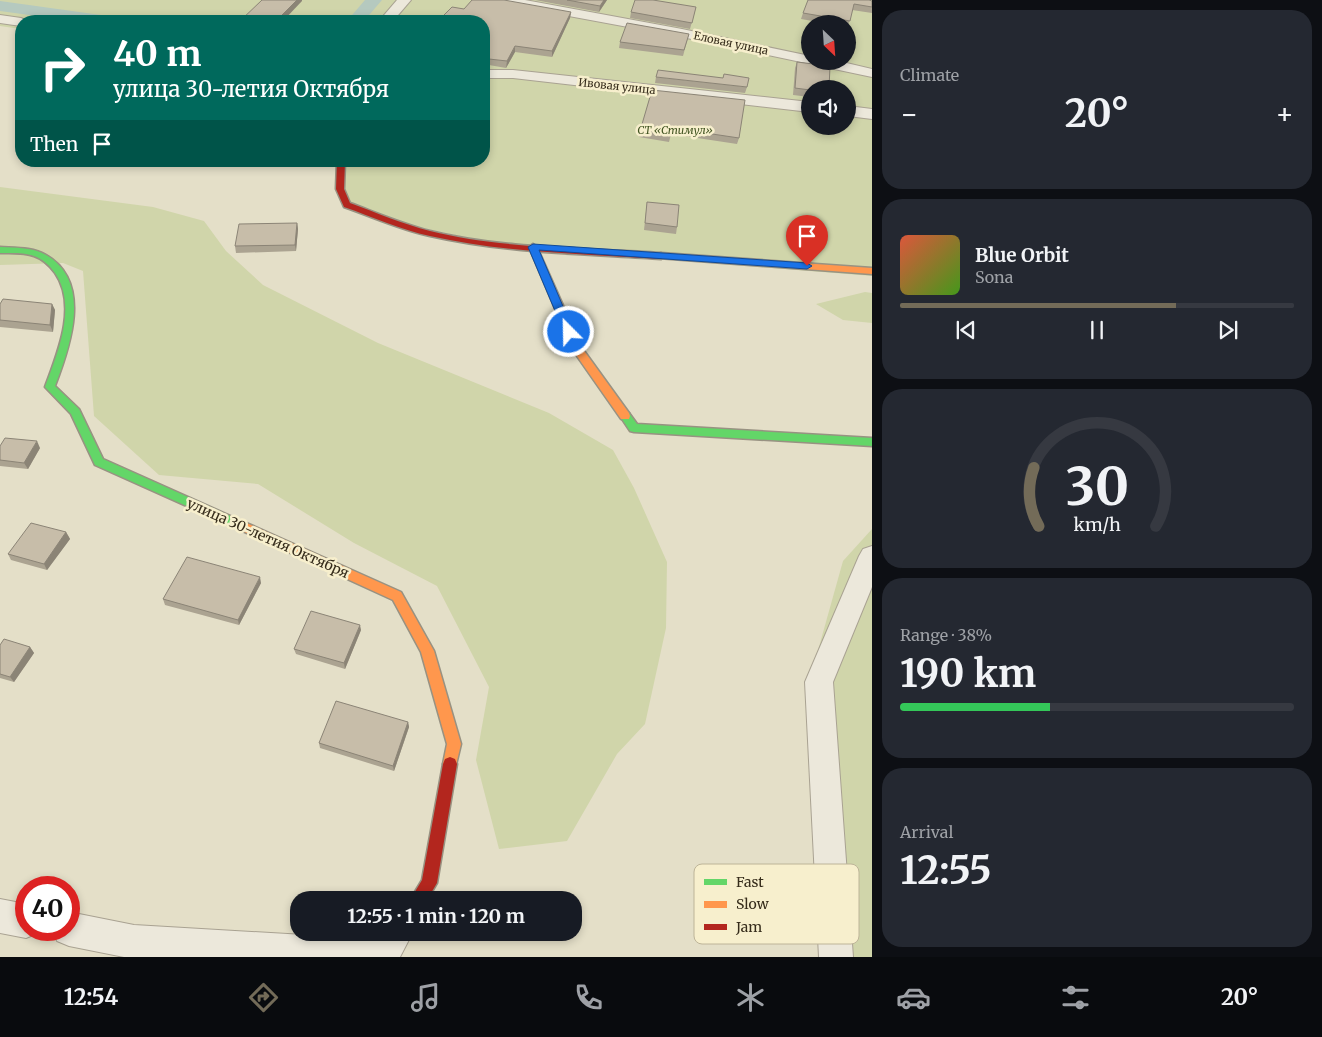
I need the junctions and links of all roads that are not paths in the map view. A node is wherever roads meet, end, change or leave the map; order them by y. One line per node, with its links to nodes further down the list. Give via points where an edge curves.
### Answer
1 (404, 0): 3 (street)
2 (504, 0): 6 (street, Еловая улица)
3 (391, 15)
4 (0, 19): 5 (street)
5 (15, 21)
6 (801, 58)
7 (856, 70): 8 (street)
8 (872, 73)
9 (490, 74): 10 (street, Ивовая улица)
10 (801, 106)
11 (856, 112): 12 (street)
12 (872, 114)
13 (341, 167): 14 (street, via 340,189 347,205 425,233)
14 (533, 247): 16 (street); 17 (street, via 577,350 634,428)
15 (0, 250): 20 (street, улица 30-летия Октября, via 44,256 67,287 69,318 64,352 50,387 75,412 99,462 397,596 427,651 454,744 429,883)
16 (872, 271)
17 (872, 442)
18 (872, 556): 19 (street, via 819,682)
19 (830, 864)
20 (424, 891)
21 (0, 916): 22 (street)
22 (15, 919)
23 (80, 931): 26 (street, via 134,942)
24 (391, 941): 26 (street)
25 (835, 944): 27 (street)
26 (381, 957)
27 (836, 957)

